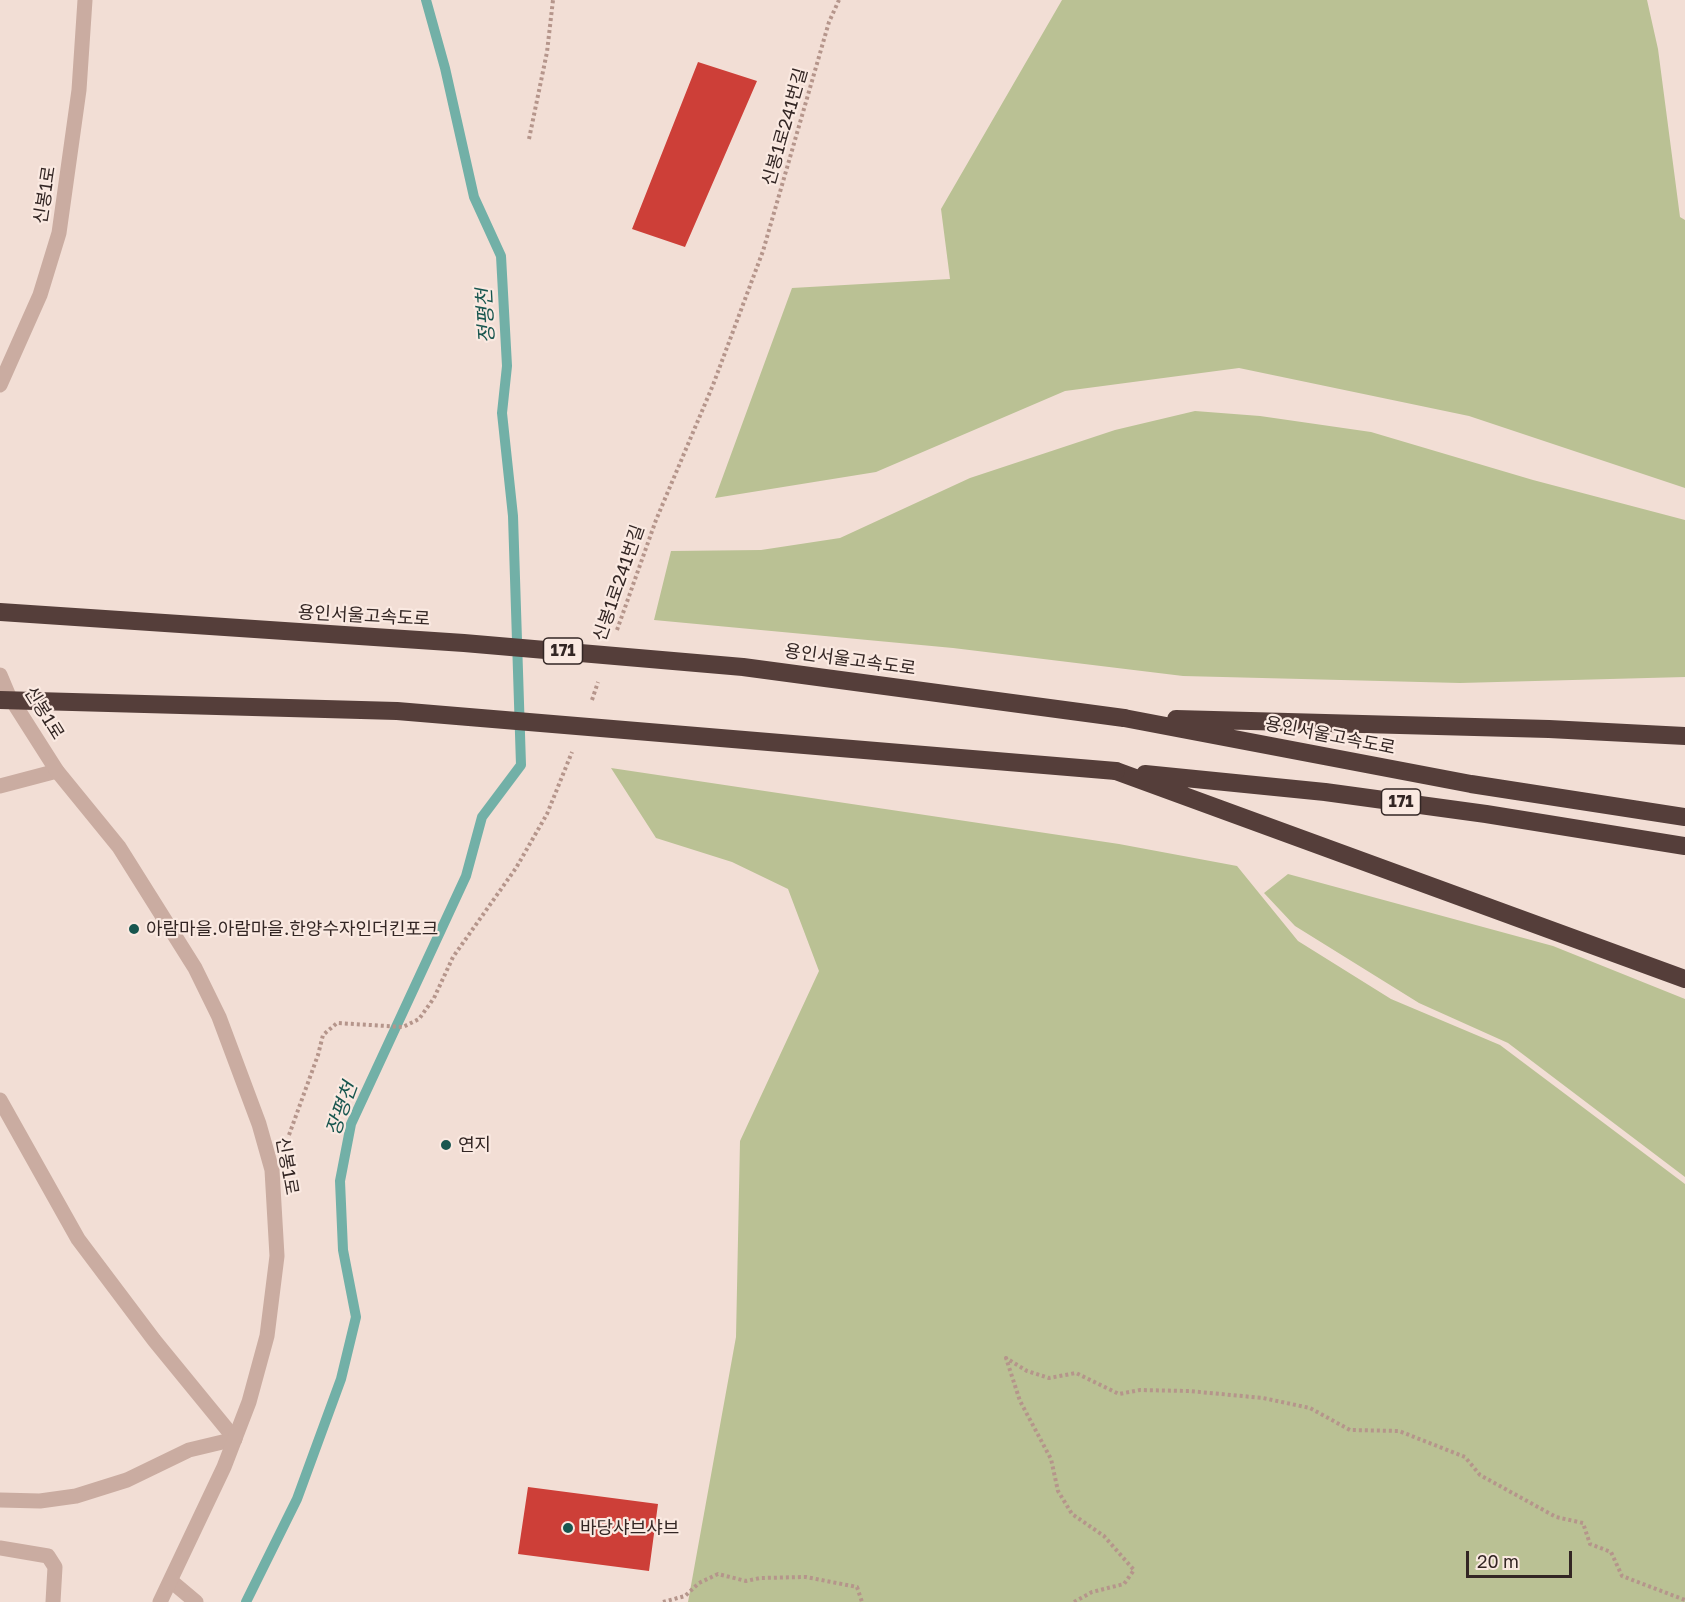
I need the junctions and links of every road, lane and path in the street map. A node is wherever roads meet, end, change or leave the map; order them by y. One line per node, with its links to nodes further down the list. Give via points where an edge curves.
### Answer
1 (85, 0): 5 (street, 신봉1로, via 79,90 59,233 40,295)
2 (553, 0): 4 (path)
3 (839, 0): 7 (path, 신봉1로241번길, via 829,22 763,251 713,386 656,520)
4 (529, 139)
5 (0, 385)
6 (0, 612): 12 (highway, 용인서울고속도로 / 171, bridge, via 464,643 743,667)
7 (613, 642)
8 (601, 674): 11 (path)
9 (0, 675): 15 (street, 신봉1로)
10 (0, 700): 16 (highway, 171, bridge, via 397,711)
11 (589, 707)
12 (1124, 718): 13 (highway); 18 (highway, 용인서울고속도로 / 171, via 1471,784)
13 (1685, 736)
14 (573, 750): 22 (path, via 547,814 516,868 453,957 434,998 419,1019 403,1027 337,1023 323,1035 295,1122)
15 (57, 771): 17 (street); 22 (street, 신봉1로, via 119,848 195,968 223,1026)
16 (1116, 771): 19 (highway, 171, via 1336,793); 20 (highway)
17 (0, 786)
18 (1685, 818)
19 (1685, 846)
20 (1685, 979)
21 (0, 1100): 23 (street, via 78,1239)
22 (272, 1170): 23 (street, 신봉1로, via 277,1256 267,1336)
23 (235, 1439): 24 (street, via 189,1450 127,1480 76,1496 40,1501); 26 (street, 신봉1로)
24 (0, 1500)
25 (0, 1548): 29 (street, via 48,1556 55,1567)
26 (171, 1581): 28 (street); 30 (street, 신봉1로)
27 (1685, 1600): 33 (path, via 1622,1576 1611,1552 1590,1544 1583,1523 1556,1517 1480,1475 1465,1457 1398,1431 1350,1430 1310,1408 1263,1398 1179,1391 1119,1394 1077,1373 1049,1378 1026,1371 1006,1358 1020,1401 1052,1460 1058,1491 1072,1514 1104,1536 1134,1570 1124,1584 1092,1592)
28 (194, 1601)
29 (53, 1602)
30 (160, 1602)
31 (663, 1602): 32 (path, via 685,1596 699,1583 718,1575 746,1581 806,1577 857,1587)
32 (862, 1602)
33 (1074, 1602)

